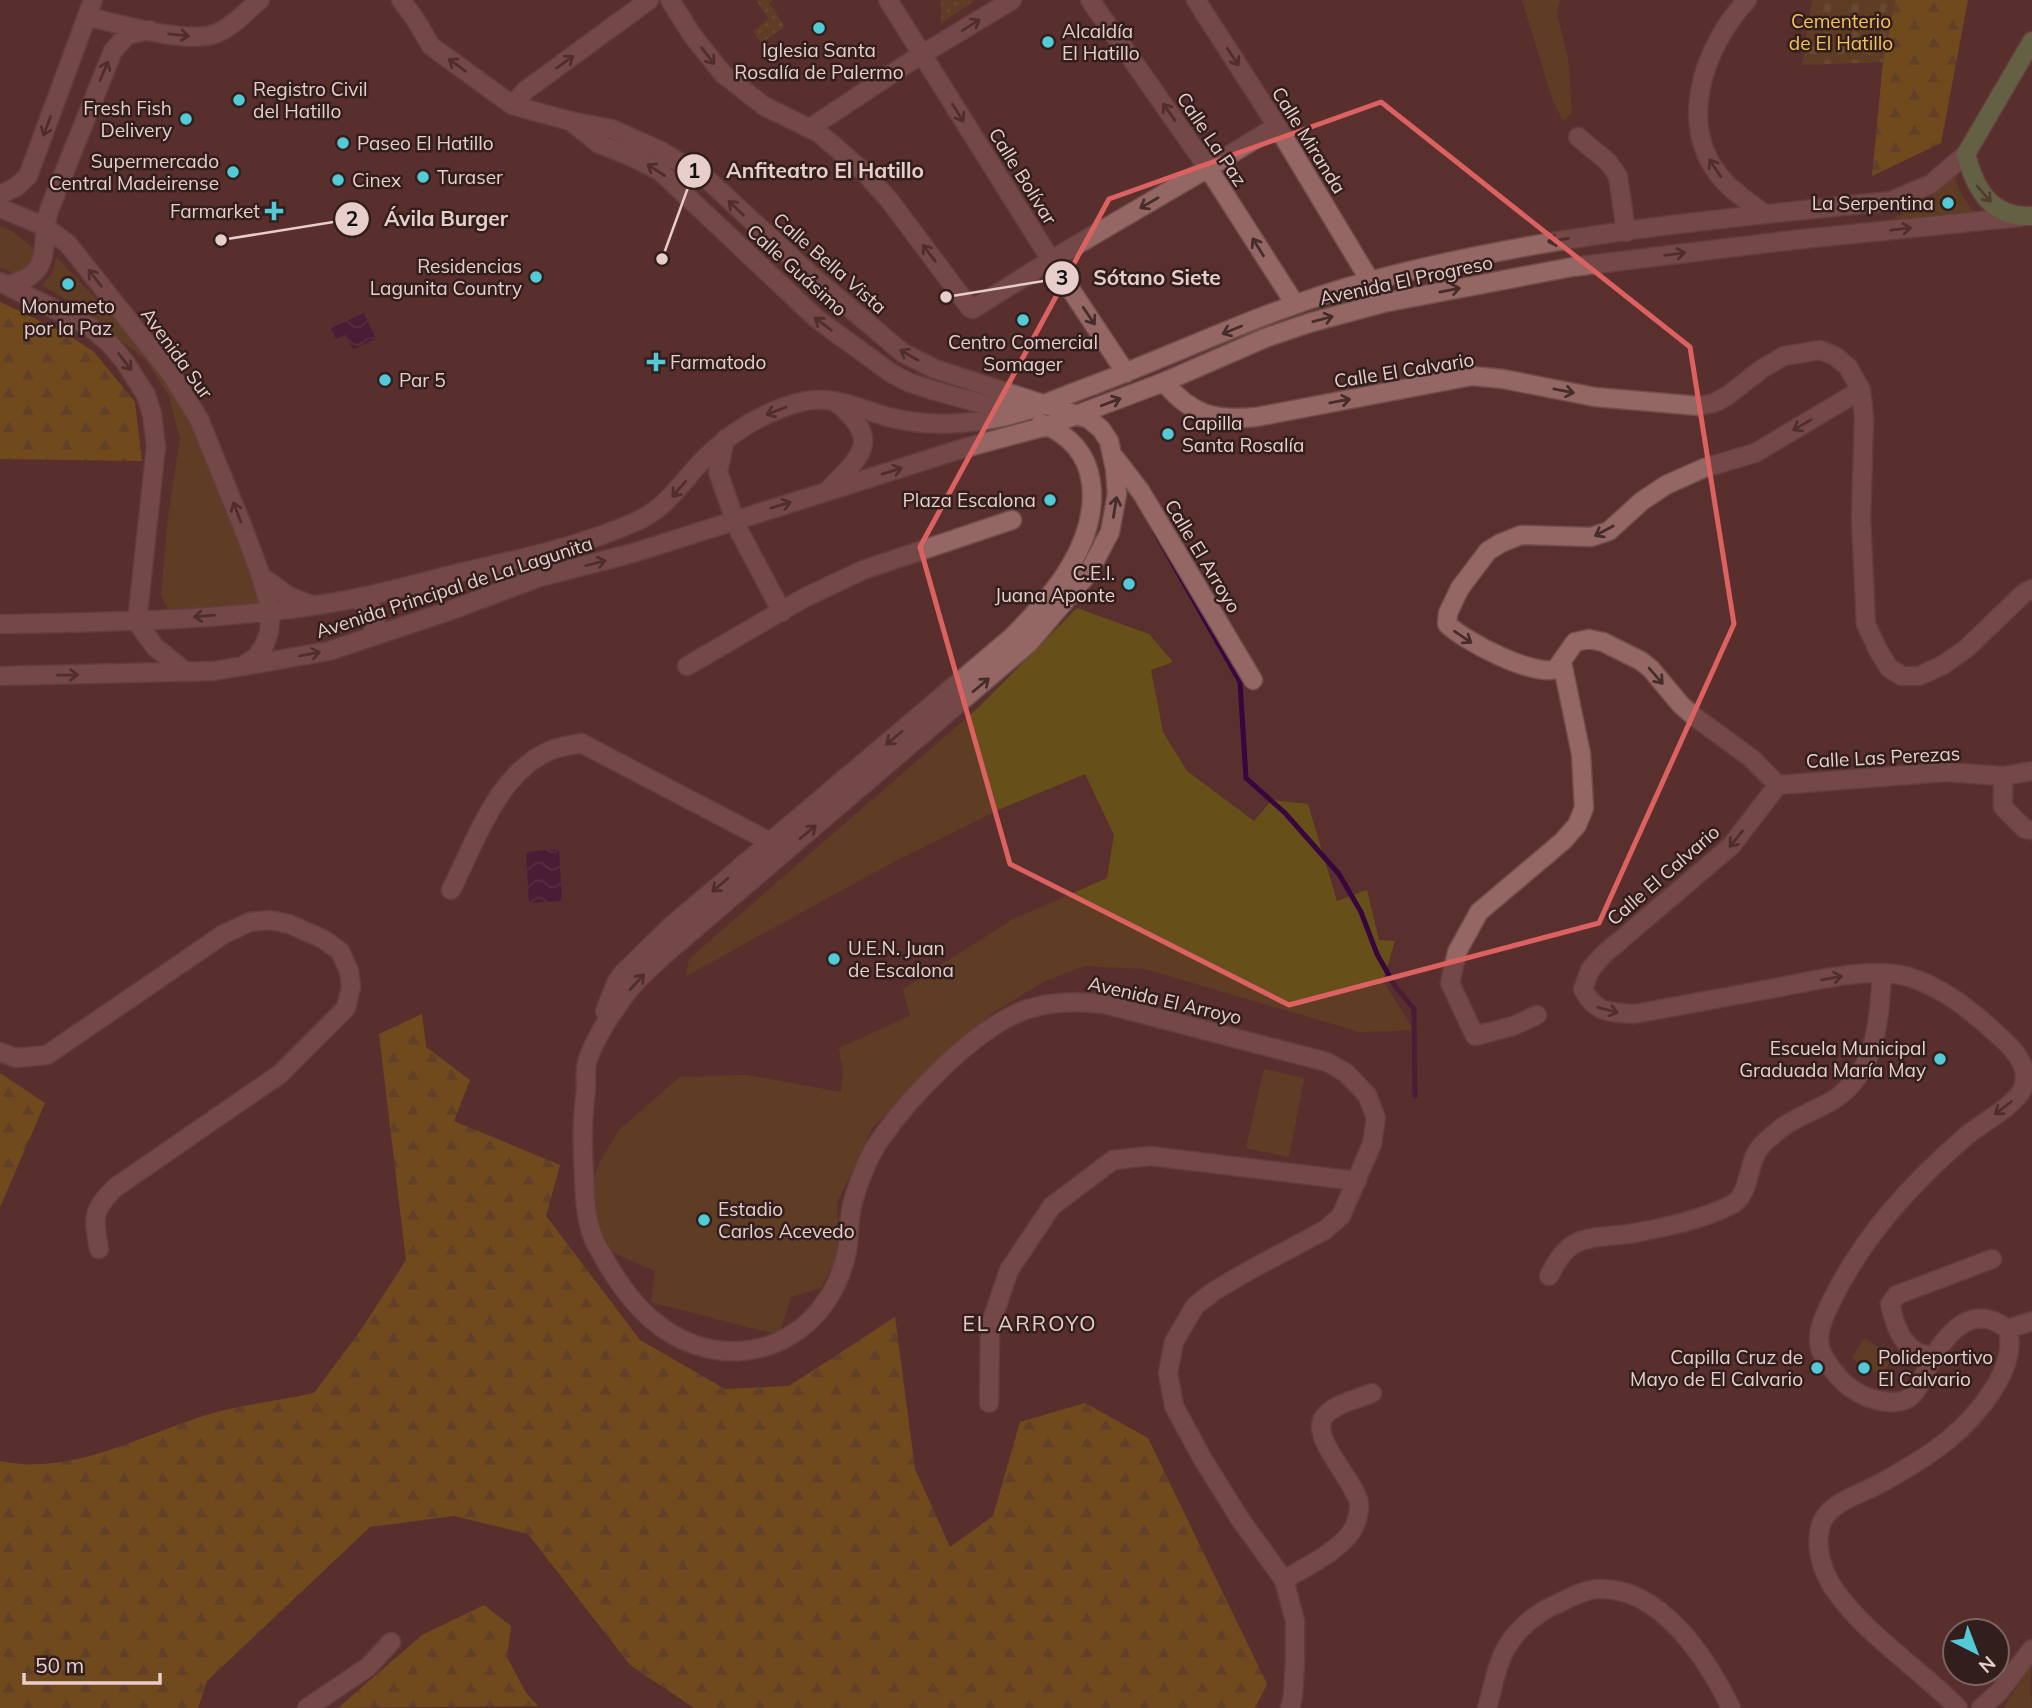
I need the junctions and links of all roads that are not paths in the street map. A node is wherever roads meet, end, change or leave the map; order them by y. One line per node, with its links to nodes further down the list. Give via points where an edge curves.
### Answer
1 (260, 0): 11 (street, one-way to 1, via 207,37)
2 (401, 0): 15 (street, Calle Bella Vista, one-way to 2, via 431,46)
3 (649, 0): 15 (street, one-way to 3)
4 (670, 0): 18 (street, one-way to 18, via 723,74 764,106)
5 (888, 0): 13 (street, Calle Bolívar)
6 (1012, 0): 13 (street, one-way to 6)
7 (1090, 0): 21 (street, Calle La Paz, one-way to 7)
8 (1196, 0): 17 (street, Calle Miranda, one-way to 17)
9 (1747, 0): 24 (street, one-way to 9, via 1723,180 1705,153 1698,125 1704,73 1714,47)
10 (91, 8): 11 (street); 22 (street, one-way to 22, via 28,176)
11 (149, 30): 26 (street, one-way to 11, via 113,51 127,35)
12 (2032, 41): 20 (main road)
13 (922, 56): 18 (street); 28 (street, Calle Bolívar, one-way to 28)
14 (2032, 65): 20 (main road)
15 (512, 104): 16 (street, Calle Bella Vista)
16 (570, 121): 37 (street, Calle Bella Vista, one-way to 16, via 935,369 903,353 708,180 659,150 612,129); 38 (street, Calle Guásimo, one-way to 16, via 891,373 817,319 660,171 599,144)
17 (1277, 126): 21 (street); 29 (street, Calle Miranda)
18 (810, 128): 28 (street, one-way to 18, via 977,308 970,308 890,201 864,172)
19 (1578, 137): 27 (street, via 1618,176)
20 (1966, 154): 24 (street, Avenida El Progreso, via 1931,184 1891,201); 25 (main road, one-way to 25, via 1980,192 2000,209)
21 (1208, 168): 28 (street, one-way to 28); 32 (street, Calle La Paz, one-way to 21)
22 (0, 195)
23 (0, 208): 26 (street, Avenida Sur)
24 (1764, 214): 27 (street, Avenida El Progreso)
25 (2028, 214): 31 (street, Avenida El Progreso, one-way to 25, via 1572,267)
26 (44, 226): 30 (street, via 45,252 39,267 25,279); 46 (street, Avenida Sur, one-way to 26, via 216,457 186,396 68,244)
27 (1626, 232): 29 (street, Avenida El Progreso, one-way to 29, via 1555,240)
28 (1051, 260): 33 (street, Calle Bolívar, one-way to 33)
29 (1370, 281): 31 (street, Calle Miranda); 32 (street, Avenida El Progreso)
30 (4, 284): 52 (street, one-way to 52, via 90,327 125,362 145,395 156,446)
31 (1383, 303): 34 (street, Avenida El Progreso, one-way to 31, via 1265,338)
32 (1295, 304): 33 (street, Avenida El Progreso, one-way to 33)
33 (1126, 373): 37 (street, Avenida El Progreso)
34 (1164, 382): 35 (street, Calle El Calvario, one-way to 35, via 1196,411 1231,420 1472,376 1595,397 1699,406 1727,396 1784,356 1821,350 1848,367); 39 (street, Avenida El Progreso, one-way to 34)
35 (1861, 390): 47 (street, via 1866,624 1889,668 1902,676 1919,676 1943,665); 55 (street, one-way to 55, via 1755,453 1666,485 1609,530 1591,537 1521,535 1489,551 1460,588 1447,624 1481,648 1544,672)
36 (833, 400): 38 (street, Avenida El Progreso, via 923,423); 41 (street, Avenida Principal de La Lagunita, one-way to 41, via 805,401 743,426); 43 (street, via 860,425 863,447 853,466)
37 (1042, 403): 38 (street, Avenida El Progreso); 39 (street, Avenida El Arroyo)
38 (1016, 413): 40 (street, Avenida El Arroyo)
39 (1075, 415): 40 (street, Avenida El Progreso); 42 (street, Avenida El Arroyo, via 1101,429)
40 (1047, 426): 43 (street, Avenida El Progreso, one-way to 40); 65 (street, Avenida El Arroyo, one-way to 65, via 1082,453 1092,490 1087,533 1060,581 1012,637)
41 (726, 439): 44 (street, via 718,472); 48 (street, Avenida Principal de La Lagunita, one-way to 48, via 672,497 642,519 518,559)
42 (1113, 455): 60 (street, Calle El Arroyo, via 1141,492); 65 (street, Avenida El Arroyo, one-way to 42, via 1029,643 1088,574 1110,532 1117,494)
43 (827, 491): 44 (street, Avenida Principal de La Lagunita, one-way to 43)
44 (735, 520): 51 (street); 54 (street, Avenida Principal de La Lagunita, one-way to 44, via 540,577 633,554)
45 (1012, 520): 51 (street, via 863,570)
46 (261, 576): 49 (street, via 288,596); 50 (street, Avenida Sur)
47 (2032, 589)
48 (356, 599): 49 (street, Avenida Principal de La Lagunita); 54 (street, via 371,606 377,615)
49 (316, 606): 50 (street, Avenida Principal de La Lagunita)
50 (271, 611): 52 (street, Avenida Principal de La Lagunita, one-way to 52); 57 (street, via 264,646)
51 (782, 612): 56 (street)
52 (137, 622): 53 (street, Avenida Principal de La Lagunita); 58 (street, via 155,647)
53 (0, 624)
54 (370, 637): 57 (street, Avenida Principal de La Lagunita, one-way to 54)
55 (1562, 662): 63 (street, one-way to 63, via 1575,642 1589,639 1627,652 1651,669 1681,705 1751,758); 68 (street, via 1581,754 1584,808 1563,841 1479,912 1457,952 1450,983 1475,1036)
56 (687, 666)
57 (242, 667): 58 (street, Avenida Principal de La Lagunita)
58 (186, 672): 59 (street, Avenida Principal de La Lagunita, one-way to 58)
59 (0, 676)
60 (1253, 680)
61 (2032, 771): 62 (street, Calle Las Perezas)
62 (2003, 776): 63 (street, Calle Las Perezas, via 1945,772); 64 (street, via 2003,807)
63 (1778, 785): 67 (street, Calle El Calvario, one-way to 67, via 1731,846 1590,970 1583,989 1590,1002 1605,1012 1634,1014 1849,975)
64 (2032, 831)
65 (779, 846): 66 (street, via 581,743 555,748 532,761 501,789); 70 (street, Avenida El Arroyo, via 671,926 622,974 587,1063 581,1119 586,1215 618,1282 663,1329 712,1349 740,1352 783,1342 799,1331 828,1299 842,1267 853,1200 879,1140 971,1042 1024,1010 1077,1001 1104,1004 1327,1062 1346,1073 1367,1095 1376,1118 1372,1144)
66 (451, 890)
67 (1882, 975): 73 (street, via 1876,1038 1854,1081 1838,1097 1793,1120 1761,1146 1753,1156 1743,1194 1734,1204 1690,1221 1582,1241 1557,1260); 76 (street, Calle El Calvario, one-way to 76, via 1910,977 1947,994 2010,1045 2025,1070 2025,1081 2015,1099 1919,1180 1849,1264 1818,1341 1834,1373 1859,1395 1893,1403 1915,1393)
68 (1537, 1015)
69 (0, 1052): 71 (street, via 16,1058 47,1055 225,934 250,922 289,924 340,951 351,986 346,1008 279,1073 101,1201 93,1221)
70 (1357, 1181): 78 (street, via 1150,1156 1113,1160 1052,1206 1009,1270 990,1326); 79 (street, Avenida El Arroyo, via 1341,1216 1325,1230 1195,1306 1174,1342 1168,1373 1174,1406 1202,1458)
71 (99, 1249)
72 (1992, 1259): 76 (street, via 1896,1295 1890,1304 1894,1324 1907,1342 1918,1353)
73 (1549, 1276)
74 (2032, 1321): 75 (street)
75 (2008, 1329): 76 (street, Calle El Calvario, via 1995,1320 1971,1319 1942,1341); 87 (street, via 2008,1359 1977,1410 1949,1440 1912,1466 1838,1505 1824,1520 1818,1538 1820,1561 1832,1586 1863,1623)
76 (1934, 1356)
77 (1372, 1393): 79 (street, via 1338,1407 1325,1417 1321,1428 1359,1503 1355,1526 1339,1545)
78 (989, 1403)
79 (1284, 1580): 84 (street, Avenida El Arroyo, via 1295,1620)
80 (391, 1642): 83 (street, via 368,1667)
81 (2032, 1649): 82 (street)
82 (1997, 1700): 88 (street)
83 (307, 1708)
84 (1290, 1708)
85 (1487, 1708): 86 (street, via 1500,1659 1523,1626 1549,1607 1598,1589 1621,1591 1670,1617)
86 (1731, 1708)
87 (1958, 1708)
88 (1981, 1708)

